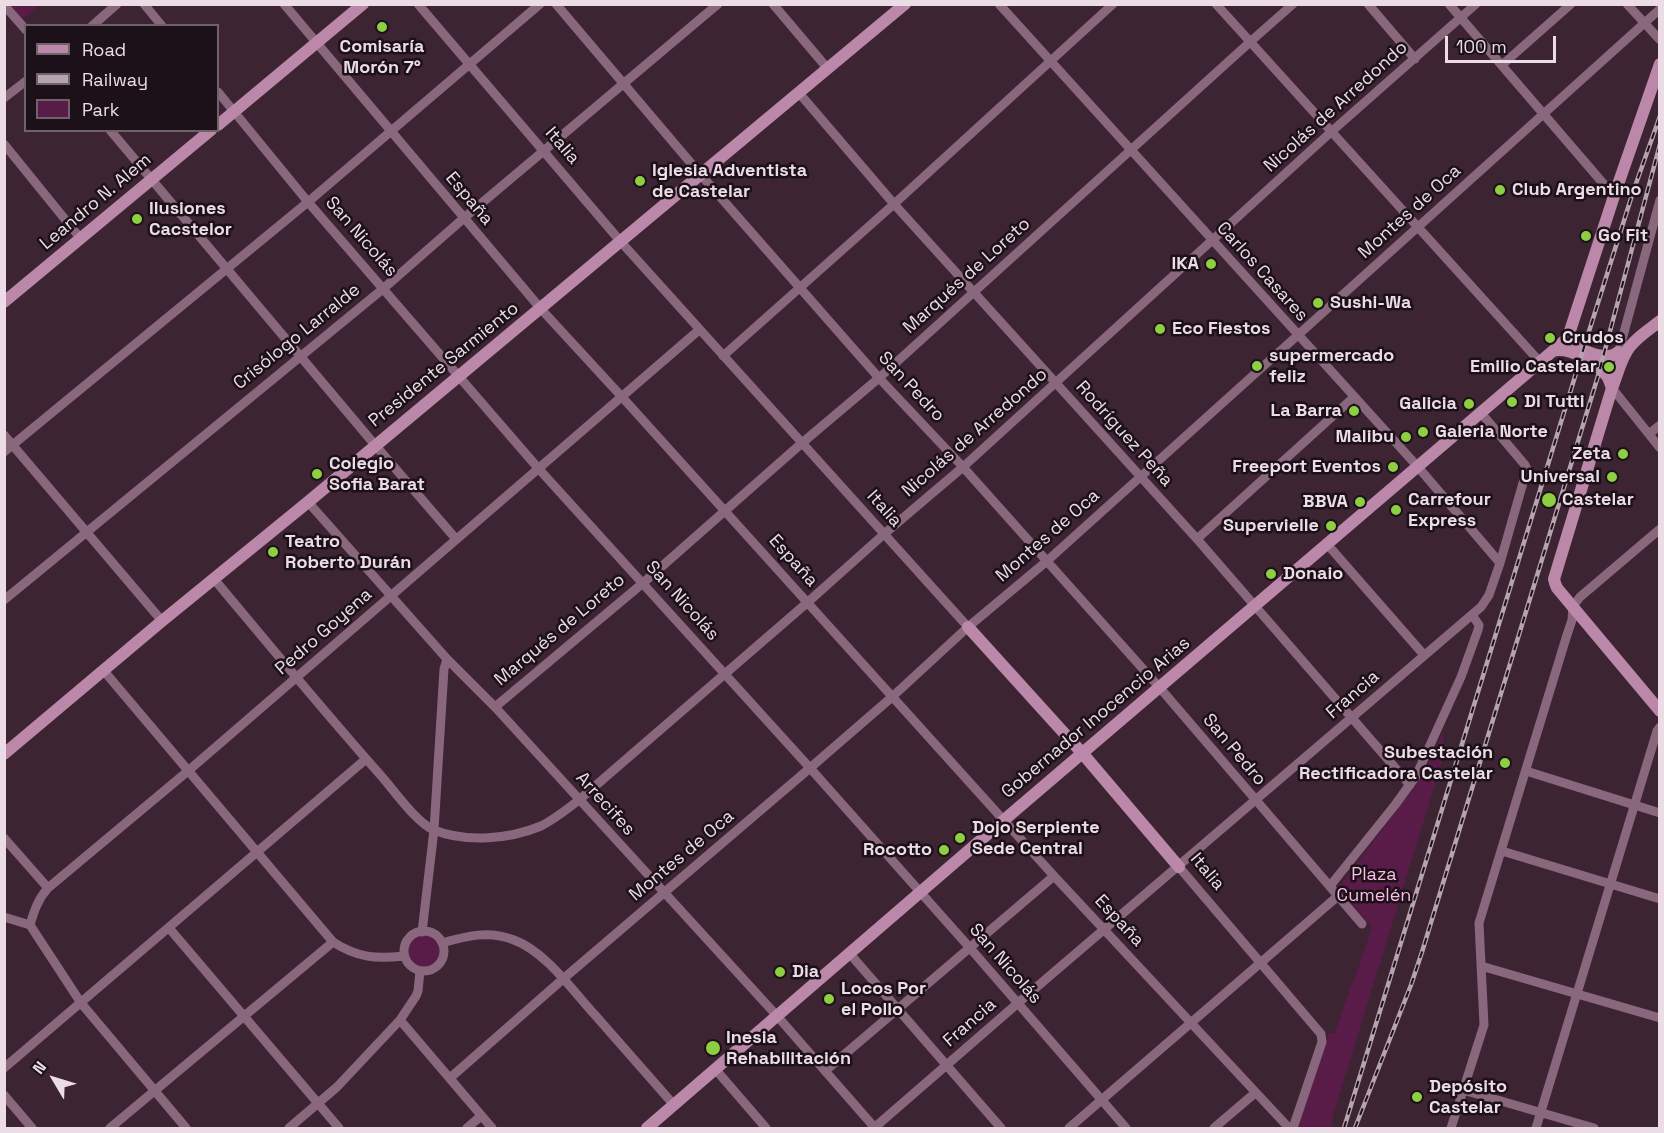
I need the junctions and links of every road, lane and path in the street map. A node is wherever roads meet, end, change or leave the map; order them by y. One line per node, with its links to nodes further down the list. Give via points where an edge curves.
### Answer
1 (117, 4): 24 (street)
2 (144, 4): 25 (street)
3 (284, 4): 29 (street, España)
4 (363, 4): 29 (street)
5 (418, 4): 33 (street, Italia)
6 (540, 4): 33 (street)
7 (556, 4): 37 (street, San Pedro)
8 (718, 4): 37 (street, Crisólogo Larralde)
9 (773, 4): 35 (street)
10 (905, 4): 35 (street, Presidente Sarmiento)
11 (999, 4): 31 (street, Carlos Casares)
12 (1113, 4): 31 (street)
13 (1216, 4): 28 (street)
14 (1293, 4): 28 (street, Marqués de Loreto)
15 (1368, 4): 30 (street)
16 (1449, 4): 22 (street)
17 (1476, 4): 22 (street, Nicolás de Arredondo)
18 (1571, 4): 34 (street)
19 (1627, 4): 23 (street)
20 (4, 5): 26 (street)
21 (1659, 9): 23 (street, Montes de Oca)
22 (1461, 18): 30 (street, Nicolás de Arredondo); 34 (street)
23 (1644, 23): 27 (street); 42 (street, Montes de Oca)
24 (94, 24)
25 (160, 24)
26 (24, 28)
27 (1659, 40)
28 (1250, 42): 47 (street); 50 (street, Marqués de Loreto)
29 (316, 44): 41 (street); 46 (street, España)
30 (1415, 59): 47 (street, Nicolás de Arredondo)
31 (1050, 62): 50 (street, Carlos Casares); 56 (street)
32 (1659, 64): 53 (street)
33 (470, 65): 46 (street); 49 (street, Italia)
34 (1502, 65): 42 (street)
35 (828, 69): 39 (street, Presidente Sarmiento)
36 (24, 83): 40 (street)
37 (624, 84): 49 (street, Crisólogo Larralde); 51 (street, San Pedro)
38 (219, 93): 41 (street, San Nicolás)
39 (798, 93): 51 (street, Presidente Sarmiento); 56 (street, Rodríguez Peña)
40 (4, 98)
41 (234, 112): 43 (street); 55 (street, San Nicolás)
42 (1543, 114): 53 (street); 58 (street, Montes de Oca)
43 (219, 124)
44 (112, 132): 52 (street)
45 (209, 132): 52 (street, Leandro N. Alem)
46 (391, 132): 55 (street); 57 (street, España)
47 (1331, 132): 58 (street); 60 (street, Nicolás de Arredondo)
48 (4, 144): 59 (street)
49 (543, 151): 57 (street, Crisólogo Larralde); 61 (street, Italia)
50 (1131, 151): 60 (street, Carlos Casares); 65 (street, Marqués de Loreto)
51 (701, 175): 61 (street, Presidente Sarmiento); 64 (street, San Pedro)
52 (152, 180): 59 (street, Leandro N. Alem); 62 (street)
53 (1614, 195): 71 (street)
54 (1659, 200): 73 (street)
55 (308, 202): 62 (street); 63 (street, San Nicolás)
56 (894, 204): 64 (street); 65 (street, Rodríguez Peña)
57 (464, 218): 63 (street, Crisólogo Larralde); 67 (street, España)
58 (1417, 227): 70 (street, Montes de Oca); 76 (street)
59 (81, 239): 66 (street, Leandro N. Alem)
60 (1212, 240): 70 (street, Carlos Casares); 79 (street, Nicolás de Arredondo)
61 (621, 242): 67 (street, Presidente Sarmiento); 69 (street, Italia)
62 (225, 269): 75 (street); 88 (street)
63 (384, 288): 75 (street, Crisólogo Larralde); 77 (street, San Nicolás)
64 (801, 288): 74 (street); 78 (street, San Pedro)
65 (974, 293): 78 (street, Marqués de Loreto); 79 (street, Rodríguez Peña)
66 (7, 295)
67 (541, 309): 77 (street, Presidente Sarmiento); 81 (street, España)
68 (1659, 321): 73 (street)
69 (699, 330): 74 (street, Italia); 81 (street, Pedro Goyena)
70 (1297, 335): 82 (street, Carlos Casares); 95 (street, Montes de Oca)
71 (1568, 337): 72 (street, Gobernador Inocencio Arias); 73 (street, via 1572,344 1600,356)
72 (1553, 351): 76 (street, Gobernador Inocencio Arias); 80 (street, via 1569,351 1594,364 1608,376)
73 (1623, 351): 80 (street)
74 (723, 356): 87 (street, Italia)
75 (300, 357): 89 (street); 99 (street, Crisólogo Larralde)
76 (1540, 362): 83 (street, Gobernador Inocencio Arias)
77 (459, 376): 89 (street, Presidente Sarmiento); 94 (street, San Nicolás)
78 (879, 378): 87 (street, Marqués de Loreto); 92 (street, San Pedro)
79 (1056, 384): 92 (street, Nicolás de Arredondo); 95 (street, Rodríguez Peña)
80 (1612, 388): 85 (street); 112 (street, via 1554,579)
81 (622, 397): 94 (street, Pedro Goyena); 97 (street, España)
82 (1354, 397): 93 (street, Carlos Casares); 102 (street)
83 (1481, 413): 93 (street, Gobernador Inocencio Arias); 105 (street, Francia, via 1526,465 1527,474)
84 (1659, 425): 85 (street)
85 (1649, 434): 90 (street)
86 (4, 435): 88 (street)
87 (802, 443): 97 (street, Marqués de Loreto); 100 (street, Italia)
88 (13, 445): 91 (street); 99 (street)
89 (375, 446): 96 (street, Presidente Sarmiento); 101 (street)
90 (1659, 448)
91 (4, 452)
92 (963, 467): 100 (street, Nicolás de Arredondo); 104 (street, San Pedro)
93 (1418, 467): 103 (street, Gobernador Inocencio Arias); 105 (street, Carlos Casares)
94 (538, 468): 101 (street, Pedro Goyena); 107 (street, San Nicolás)
95 (1141, 476): 102 (street, Rodríguez Peña); 104 (street, Montes de Oca)
96 (308, 502): 106 (street, Presidente Sarmiento); 108 (street, Arrecifes)
97 (725, 511): 107 (street, Marqués de Loreto); 110 (street, España)
98 (1659, 528): 112 (street)
99 (87, 531): 109 (street, Crisólogo Larralde); 114 (street)
100 (884, 535): 110 (street, Nicolás de Arredondo); 115 (street, Italia)
101 (456, 539): 108 (street, Pedro Goyena)
102 (1197, 539): 111 (street, Rodríguez Peña)
103 (1327, 544): 111 (street, Gobernador Inocencio Arias); 116 (street)
104 (1047, 561): 115 (street, Montes de Oca); 121 (street, San Pedro)
105 (1500, 563): 113 (street, Francia, via 1489,595)
106 (214, 579): 114 (street, Presidente Sarmiento); 120 (street)
107 (643, 583): 119 (street, San Nicolás); 123 (street, Marqués de Loreto)
108 (391, 596): 117 (street, Arrecifes); 120 (street, Pedro Goyena)
109 (4, 600)
110 (808, 602): 119 (street, Nicolás de Arredondo); 122 (street, España)
111 (1255, 606): 121 (street, Gobernador Inocencio Arias); 125 (street, Rodríguez Peña)
112 (1573, 606): 124 (street); 132 (street)
113 (1472, 615): 116 (street, Francia); 133 (street, via 1479,625 1461,677)
114 (162, 621): 118 (street, Presidente Sarmiento)
115 (968, 627): 122 (street, Montes de Oca); 128 (street, Italia)
116 (1424, 655): 125 (street, Francia)
117 (447, 659): 123 (street, Arrecifes); 139 (street)
118 (104, 671): 127 (street, Presidente Sarmiento); 131 (street)
119 (725, 673): 130 (street, San Nicolás); 134 (street, Nicolás de Arredondo)
120 (296, 677): 129 (street); 131 (street, Pedro Goyena)
121 (1160, 688): 128 (street, Gobernador Inocencio Arias); 135 (street, San Pedro)
122 (892, 697): 130 (street, Montes de Oca); 138 (street, España)
123 (495, 707): 134 (street, Arrecifes)
124 (1659, 711)
125 (1353, 718): 133 (street, Rodríguez Peña); 135 (street, Francia)
126 (1659, 728): 136 (street)
127 (4, 754)
128 (1083, 754): 138 (street, Gobernador Inocencio Arias); 143 (street, Italia)
129 (366, 759): 139 (street, via 421,821); 142 (street)
130 (810, 768): 148 (street, Montes de Oca); 149 (street, San Nicolás)
131 (188, 771): 142 (street); 147 (street, Pedro Goyena)
132 (1526, 771): 136 (street); 141 (street)
133 (1410, 785): 146 (street)
134 (579, 800): 139 (street, Nicolás de Arredondo, via 542,825 511,835 469,837); 148 (street, Arrecifes)
135 (1255, 800): 143 (street, Francia); 146 (street, San Pedro)
136 (1635, 805): 137 (street); 145 (street)
137 (1659, 813)
138 (1004, 820): 144 (street, España); 149 (street, Gobernador Inocencio Arias)
139 (434, 830): 157 (street)
140 (4, 838): 147 (street)
141 (1502, 851): 145 (street); 164 (street, via 1479,923)
142 (258, 852): 155 (street); 158 (street)
143 (1179, 867): 156 (street, Francia); 163 (street, Italia)
144 (1054, 876): 156 (street, España); 160 (street)
145 (1611, 885): 151 (street); 167 (street)
146 (1330, 886): 150 (street, San Pedro)
147 (48, 888): 154 (street, Pedro Goyena)
148 (664, 893): 166 (street, Montes de Oca); 172 (street, Arrecifes)
149 (920, 893): 160 (street, San Nicolás); 161 (street, Gobernador Inocencio Arias)
150 (1338, 896): 153 (street, San Pedro); 163 (street)
151 (1659, 899)
152 (4, 917): 154 (street)
153 (1362, 924)
154 (30, 925): 168 (street)
155 (169, 928): 168 (street); 171 (street)
156 (1104, 930): 169 (street, Francia); 175 (street, España)
157 (422, 932): 159 (street, via 434,934); 162 (street, via 406,942)
158 (333, 942): 162 (street, via 363,956); 171 (street)
159 (442, 943): 165 (street, via 441,961 432,970); 166 (street, via 477,934 506,937 543,958)
160 (970, 948): 169 (street, San Nicolás); 170 (street)
161 (850, 954): 170 (street); 172 (street, Gobernador Inocencio Arias)
162 (404, 956): 165 (street, via 410,966)
163 (1260, 962): 175 (street); 205 (street, Italia, via 1323,1038)
164 (1481, 966): 167 (street); 182 (street, via 1484,1025)
165 (420, 971): 174 (street, via 418,991)
166 (563, 979): 181 (street, Montes de Oca); 188 (street)
167 (1577, 993): 173 (street); 189 (street)
168 (81, 1003): 177 (street); 183 (street)
169 (1018, 1003): 178 (street, Francia); 186 (street, San Nicolás)
170 (898, 1009): 178 (street); 180 (street)
171 (245, 1017): 183 (street); 187 (street)
172 (778, 1017): 179 (street, Gobernador Inocencio Arias); 180 (street, Arrecifes)
173 (1659, 1018)
174 (400, 1020): 181 (street); 187 (street)
175 (1190, 1023): 184 (street, España); 186 (street)
176 (4, 1052): 177 (street)
177 (8, 1064)
178 (947, 1065): 200 (street, Francia); 201 (street)
179 (716, 1070): 188 (street, Gobernador Inocencio Arias); 199 (street)
180 (825, 1071): 200 (street, Arrecifes)
181 (450, 1078): 190 (street)
182 (1463, 1090): 189 (street); 206 (street)
183 (155, 1091): 192 (street); 193 (street)
184 (1256, 1093): 204 (street); 205 (street, España)
185 (4, 1095): 191 (street)
186 (1101, 1100): 202 (street); 203 (street, San Nicolás)
187 (319, 1104): 194 (street); 195 (street)
188 (674, 1105): 198 (street, Gobernador Inocencio Arias)
189 (1541, 1113): 207 (street); 208 (street)
190 (481, 1116): 196 (street); 197 (street)
191 (32, 1128)
192 (110, 1128)
193 (186, 1128)
194 (289, 1128)
195 (339, 1128)
196 (467, 1128)
197 (492, 1128)
198 (647, 1128)
199 (766, 1128)
200 (875, 1128)
201 (1000, 1128)
202 (1069, 1128)
203 (1126, 1128)
204 (1214, 1128)
205 (1291, 1128)
206 (1451, 1128)
207 (1536, 1128)
208 (1594, 1128)

